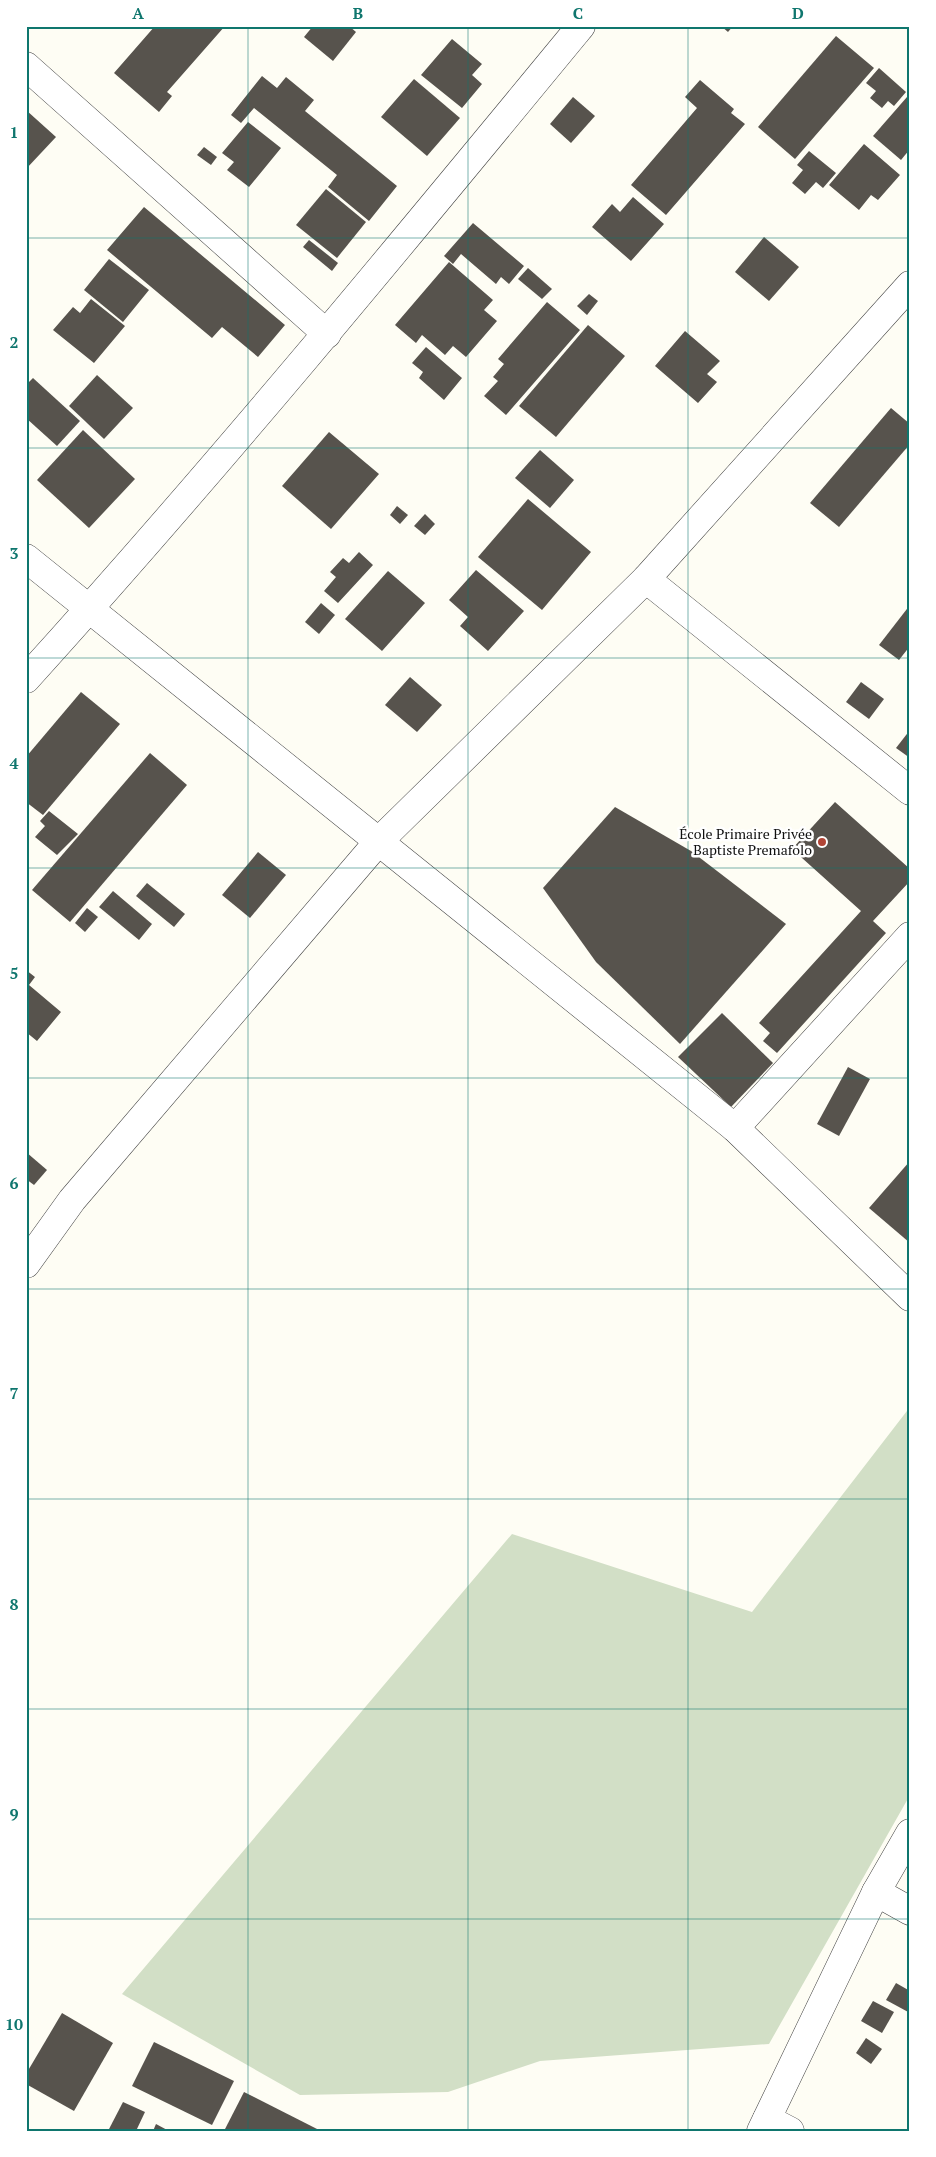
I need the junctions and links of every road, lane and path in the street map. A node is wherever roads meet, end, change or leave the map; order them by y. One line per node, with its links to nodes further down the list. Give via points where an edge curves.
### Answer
1 (581, 26): 4 (street)
2 (26, 66): 4 (street)
3 (910, 285): 6 (street)
4 (327, 334): 7 (street)
5 (26, 558): 7 (street)
6 (646, 579): 9 (street); 10 (street)
7 (89, 610): 8 (street); 10 (street)
8 (26, 679)
9 (910, 791)
10 (378, 842): 12 (street); 13 (street, via 72,1200)
11 (910, 936): 12 (street)
12 (735, 1128): 14 (street)
13 (26, 1264)
14 (910, 1297)
15 (910, 1832): 16 (street)
16 (876, 1892): 17 (street); 18 (street)
17 (910, 1911)
18 (773, 2127)

